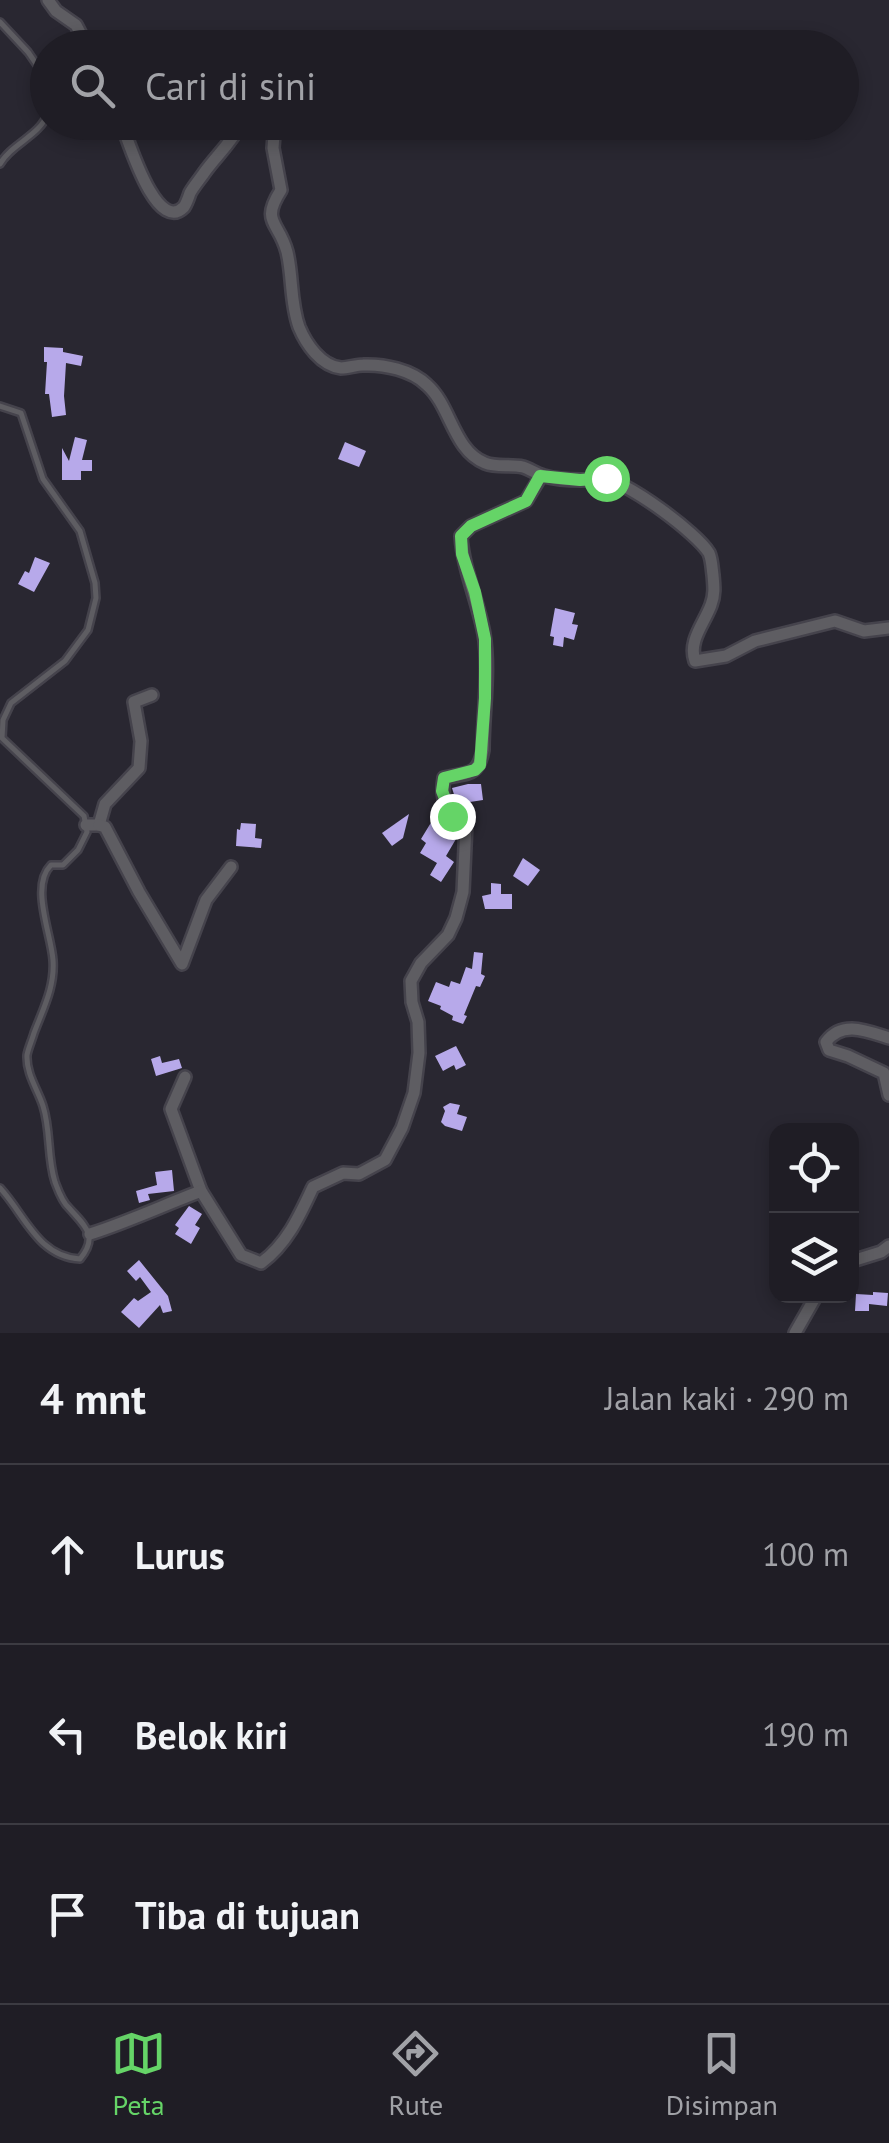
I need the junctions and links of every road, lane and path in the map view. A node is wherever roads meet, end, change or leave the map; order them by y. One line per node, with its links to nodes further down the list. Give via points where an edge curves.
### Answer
1 (48, 0): 3 (street)
2 (0, 22): 4 (lane)
3 (79, 30)
4 (30, 55)
5 (30, 135): 9 (lane)
6 (128, 140): 7 (street, via 151,196 171,211 185,206)
7 (233, 140)
8 (273, 140): 11 (street, via 282,190 271,217 286,249 300,331 319,358 342,368 388,367 416,376 430,387 472,455)
9 (0, 164)
10 (0, 406): 14 (lane, via 22,413 43,479 80,531 96,598 88,630 65,661 12,703 2,738)
11 (540, 476): 12 (street, via 606,478 655,505 710,554 715,589 692,644 694,662 834,621 864,631); 20 (street, via 526,501 461,536 485,639 483,750 475,770 444,778 446,805 466,824 463,892 448,935 411,982 419,1053 402,1128 385,1160 313,1186 278,1251 262,1263 241,1255)
12 (889, 628)
13 (152, 695): 14 (street, via 134,702 139,768)
14 (92, 825): 15 (street, via 105,827 182,964 206,900); 21 (lane, via 63,865 44,872 40,886 53,984 27,1055 50,1134 56,1186)
15 (231, 867)
16 (889, 1038): 18 (street, via 848,1028 826,1042 829,1050 884,1073)
17 (185, 1077): 20 (street, via 171,1108)
18 (889, 1096)
19 (0, 1188): 21 (lane, via 53,1252 80,1259)
20 (201, 1192): 21 (street)
21 (90, 1234)
22 (889, 1246): 23 (street)
23 (859, 1260)
24 (812, 1303): 25 (street)
25 (794, 1333)

